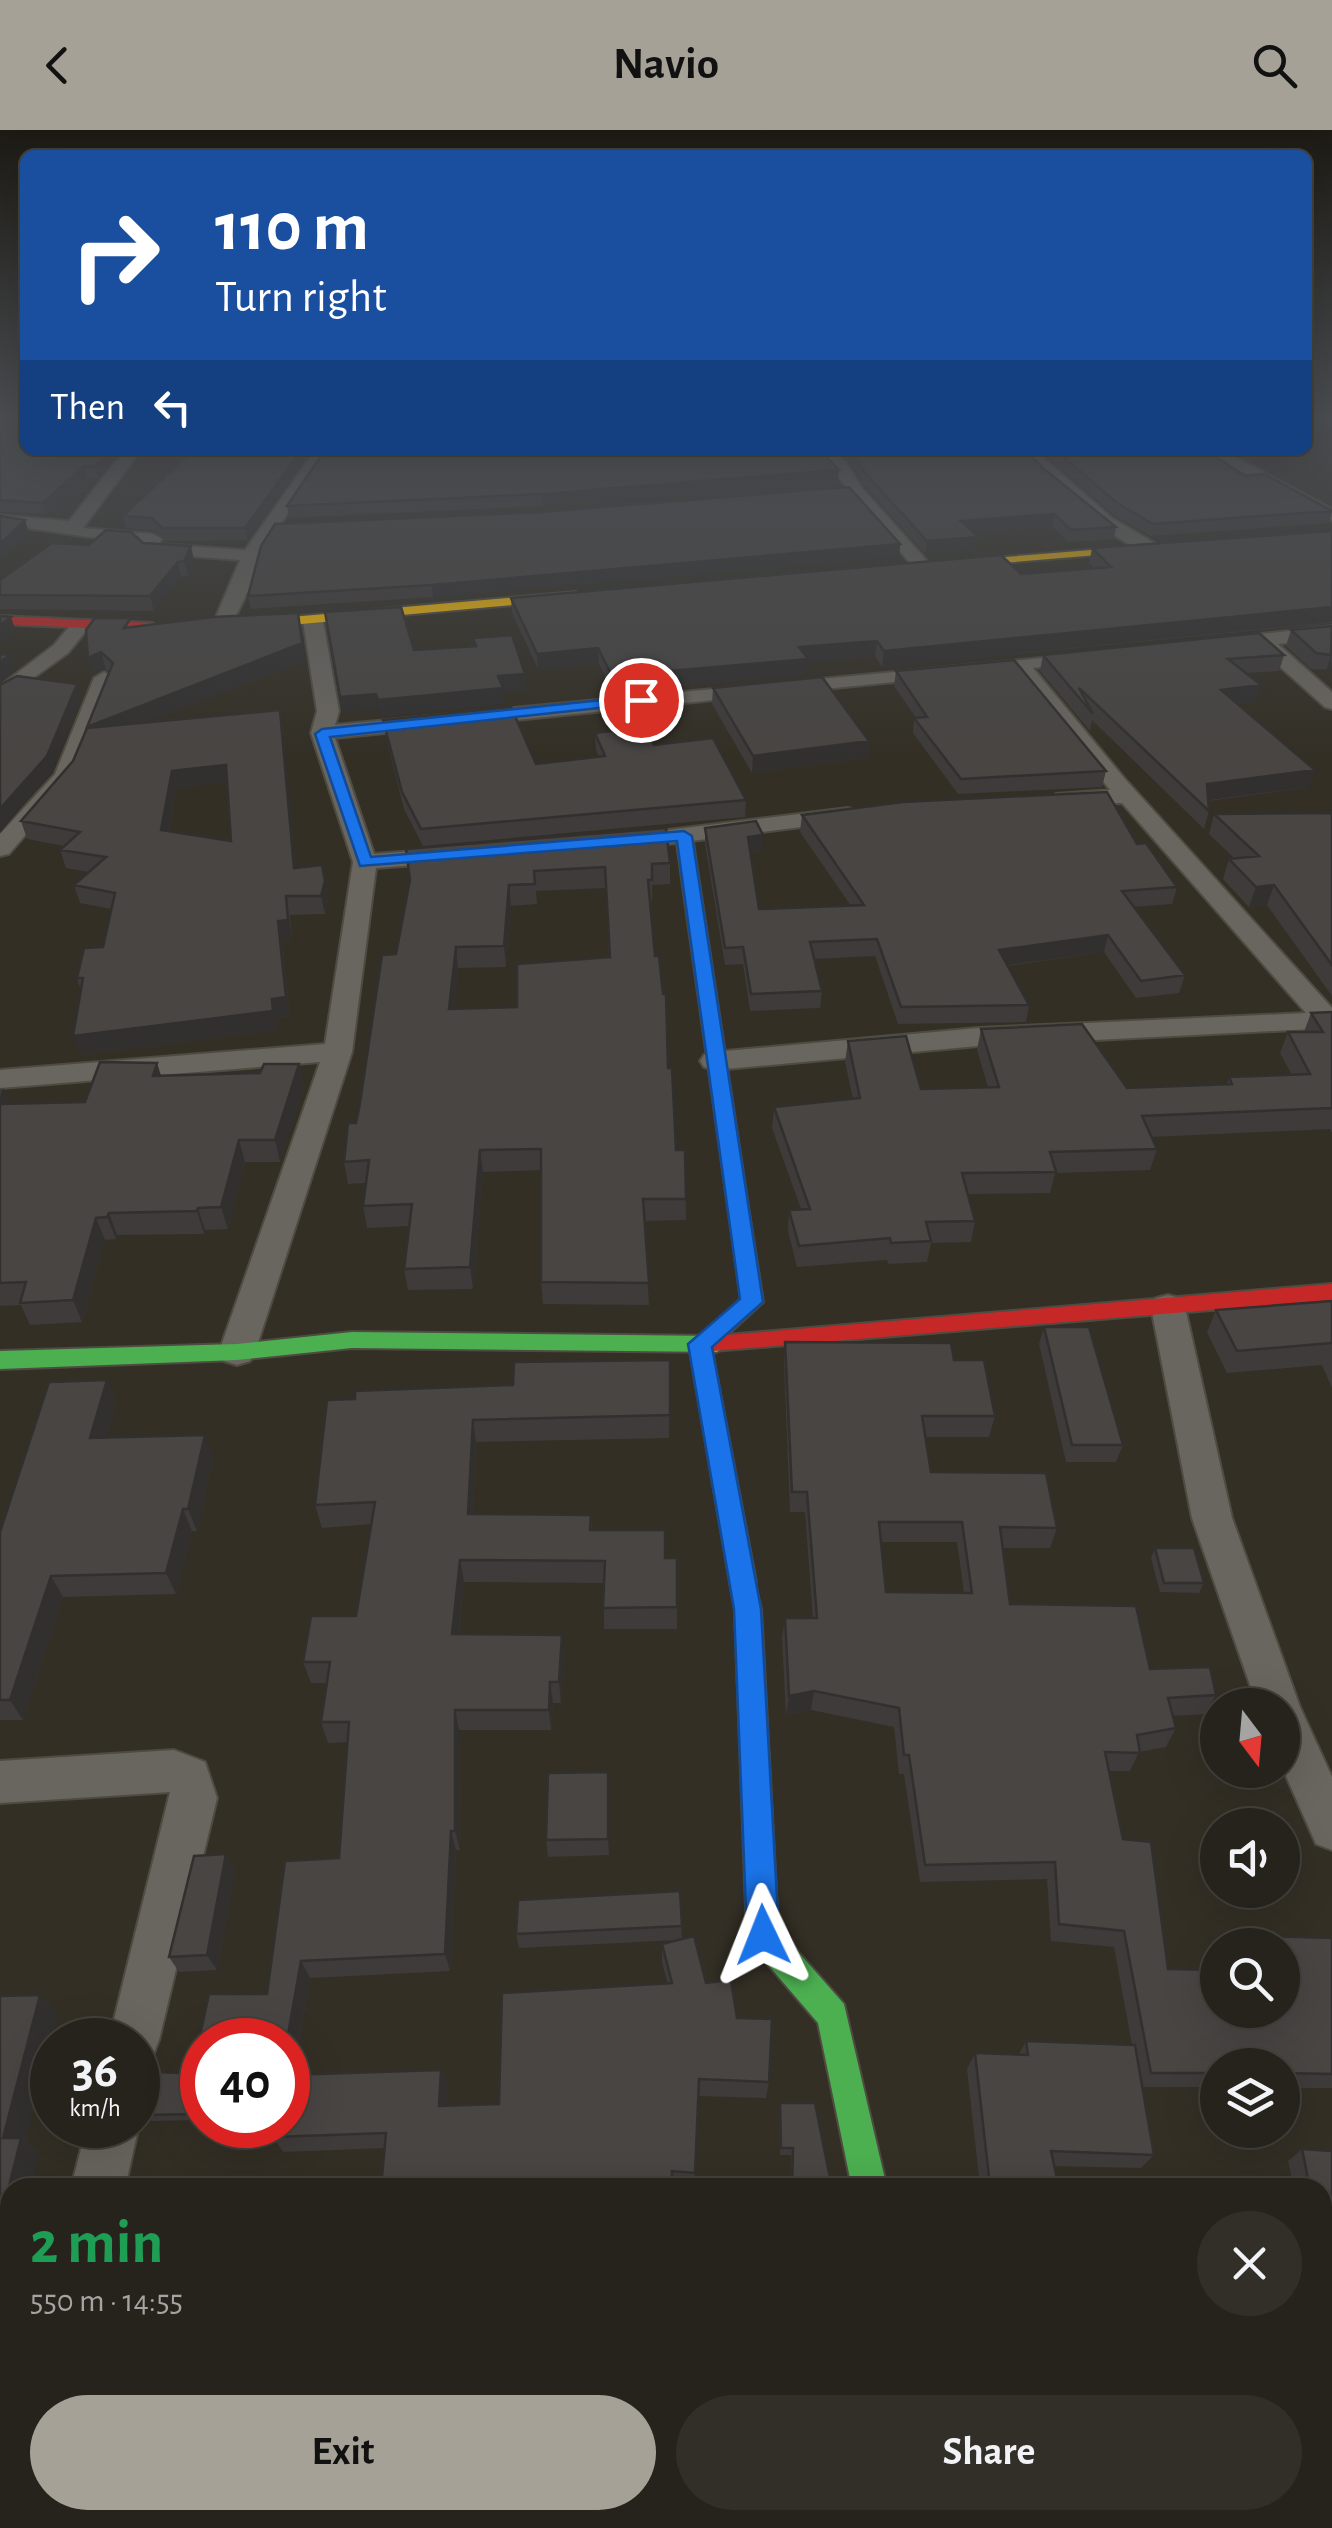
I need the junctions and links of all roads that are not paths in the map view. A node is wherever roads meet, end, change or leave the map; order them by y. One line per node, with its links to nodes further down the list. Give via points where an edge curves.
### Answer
1 (75, 532): 6 (street, via 153,540 148,548 172,552)
2 (276, 532): 6 (street)
3 (886, 532): 7 (street)
4 (1126, 532): 5 (street)
5 (1159, 548): 7 (street)
6 (250, 556): 12 (street, via 240,587)
7 (913, 568)
8 (608, 593): 10 (street)
9 (0, 620): 11 (street)
10 (313, 621): 12 (street); 21 (street, via 328,711)
11 (80, 626): 12 (street); 19 (street)
12 (203, 627)
13 (1332, 632): 14 (street)
14 (1262, 640): 15 (street); 20 (street)
15 (1206, 646)
16 (1112, 655): 17 (street)
17 (1019, 664): 21 (street); 22 (street)
18 (104, 678): 27 (street, via 66,776)
19 (0, 696)
20 (1332, 703)
21 (322, 734): 29 (street)
22 (1128, 796): 23 (street); 30 (street)
23 (1034, 801)
24 (881, 811): 25 (street)
25 (684, 836): 26 (street); 32 (street)
26 (624, 841)
27 (0, 849)
28 (485, 852): 29 (street)
29 (365, 862): 31 (street)
30 (1330, 1020): 32 (street, via 978,1036)
31 (338, 1052): 33 (street); 37 (street)
32 (714, 1061): 36 (street, via 752,1302)
33 (0, 1079)
34 (1332, 1292): 35 (street)
35 (1168, 1307): 36 (street); 39 (street, via 1212,1518)
36 (700, 1344): 37 (street, via 352,1340); 46 (street, via 748,1609 763,1935 833,2014)
37 (237, 1352): 38 (street)
38 (0, 1360)
39 (1273, 1688)
40 (1300, 1756): 42 (street)
41 (0, 1782): 43 (street, via 174,1771 189,1776 194,1798)
42 (1332, 1828)
43 (139, 2018)
44 (108, 2148): 45 (street)
45 (100, 2178)
46 (868, 2178)

